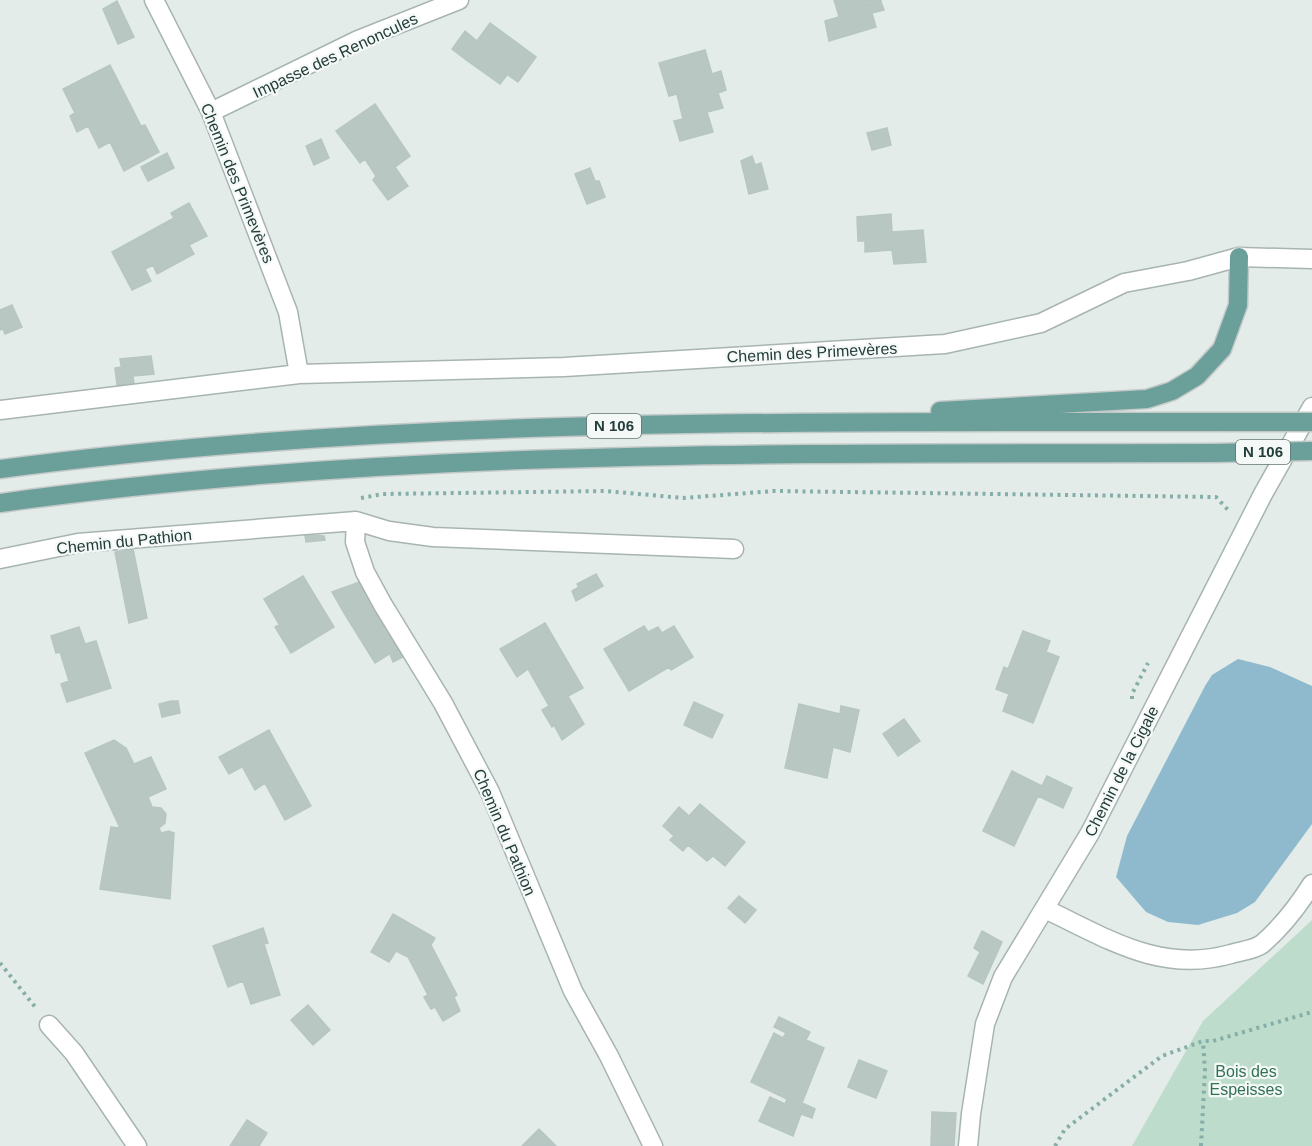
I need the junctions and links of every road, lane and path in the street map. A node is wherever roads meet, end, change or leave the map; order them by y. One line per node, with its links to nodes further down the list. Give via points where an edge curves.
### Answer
1 (154, 0): 3 (street, Chemin des Primevères)
2 (459, 0): 3 (street, Impasse des Renoncules, via 358,40)
3 (211, 112): 6 (street, Chemin des Primevères, via 288,312)
4 (1239, 257): 5 (street, Chemin des Primevères); 6 (street, Chemin des Primevères, via 1124,283 1041,323 945,344 564,367); 10 (main road, via 1238,305 1222,349 1197,376 1172,391 1147,399)
5 (1312, 259)
6 (299, 374): 8 (street, Chemin des Primevères)
7 (1312, 407): 22 (street, Chemin de la Cigale, via 1263,494 1090,833)
8 (0, 410)
9 (1312, 422): 10 (main road, N 106, bridge)
10 (737, 423): 12 (main road, N 106, via 380,434 228,444)
11 (1312, 451): 14 (main road, N 106, bridge, via 688,455 380,466 94,490)
12 (0, 470)
13 (360, 498): 16 (path, via 383,494 584,492 683,498 774,491 1216,497 1229,511)
14 (0, 503)
15 (356, 521): 17 (street, Chemin du Pathion, via 389,531 434,537); 18 (street, Chemin du Pathion, via 78,543); 28 (street, Chemin du Pathion, via 355,542 365,572 480,772 573,991)
16 (1224, 521)
17 (734, 549)
18 (0, 559)
19 (1153, 654): 20 (path, via 1132,694)
20 (1132, 705)
21 (1312, 884): 22 (street, via 1297,909 1260,946 1213,959 1175,961 1138,953)
22 (1045, 909): 29 (street, Chemin de la Cigale, via 1003,977 985,1024)
23 (0, 963): 25 (path)
24 (1312, 1012): 26 (path)
25 (49, 1025): 27 (street, via 74,1053)
26 (1203, 1041): 30 (path, via 1162,1056 1065,1130); 31 (path)
27 (137, 1146)
28 (653, 1146)
29 (968, 1146)
30 (1055, 1146)
31 (1201, 1146)

